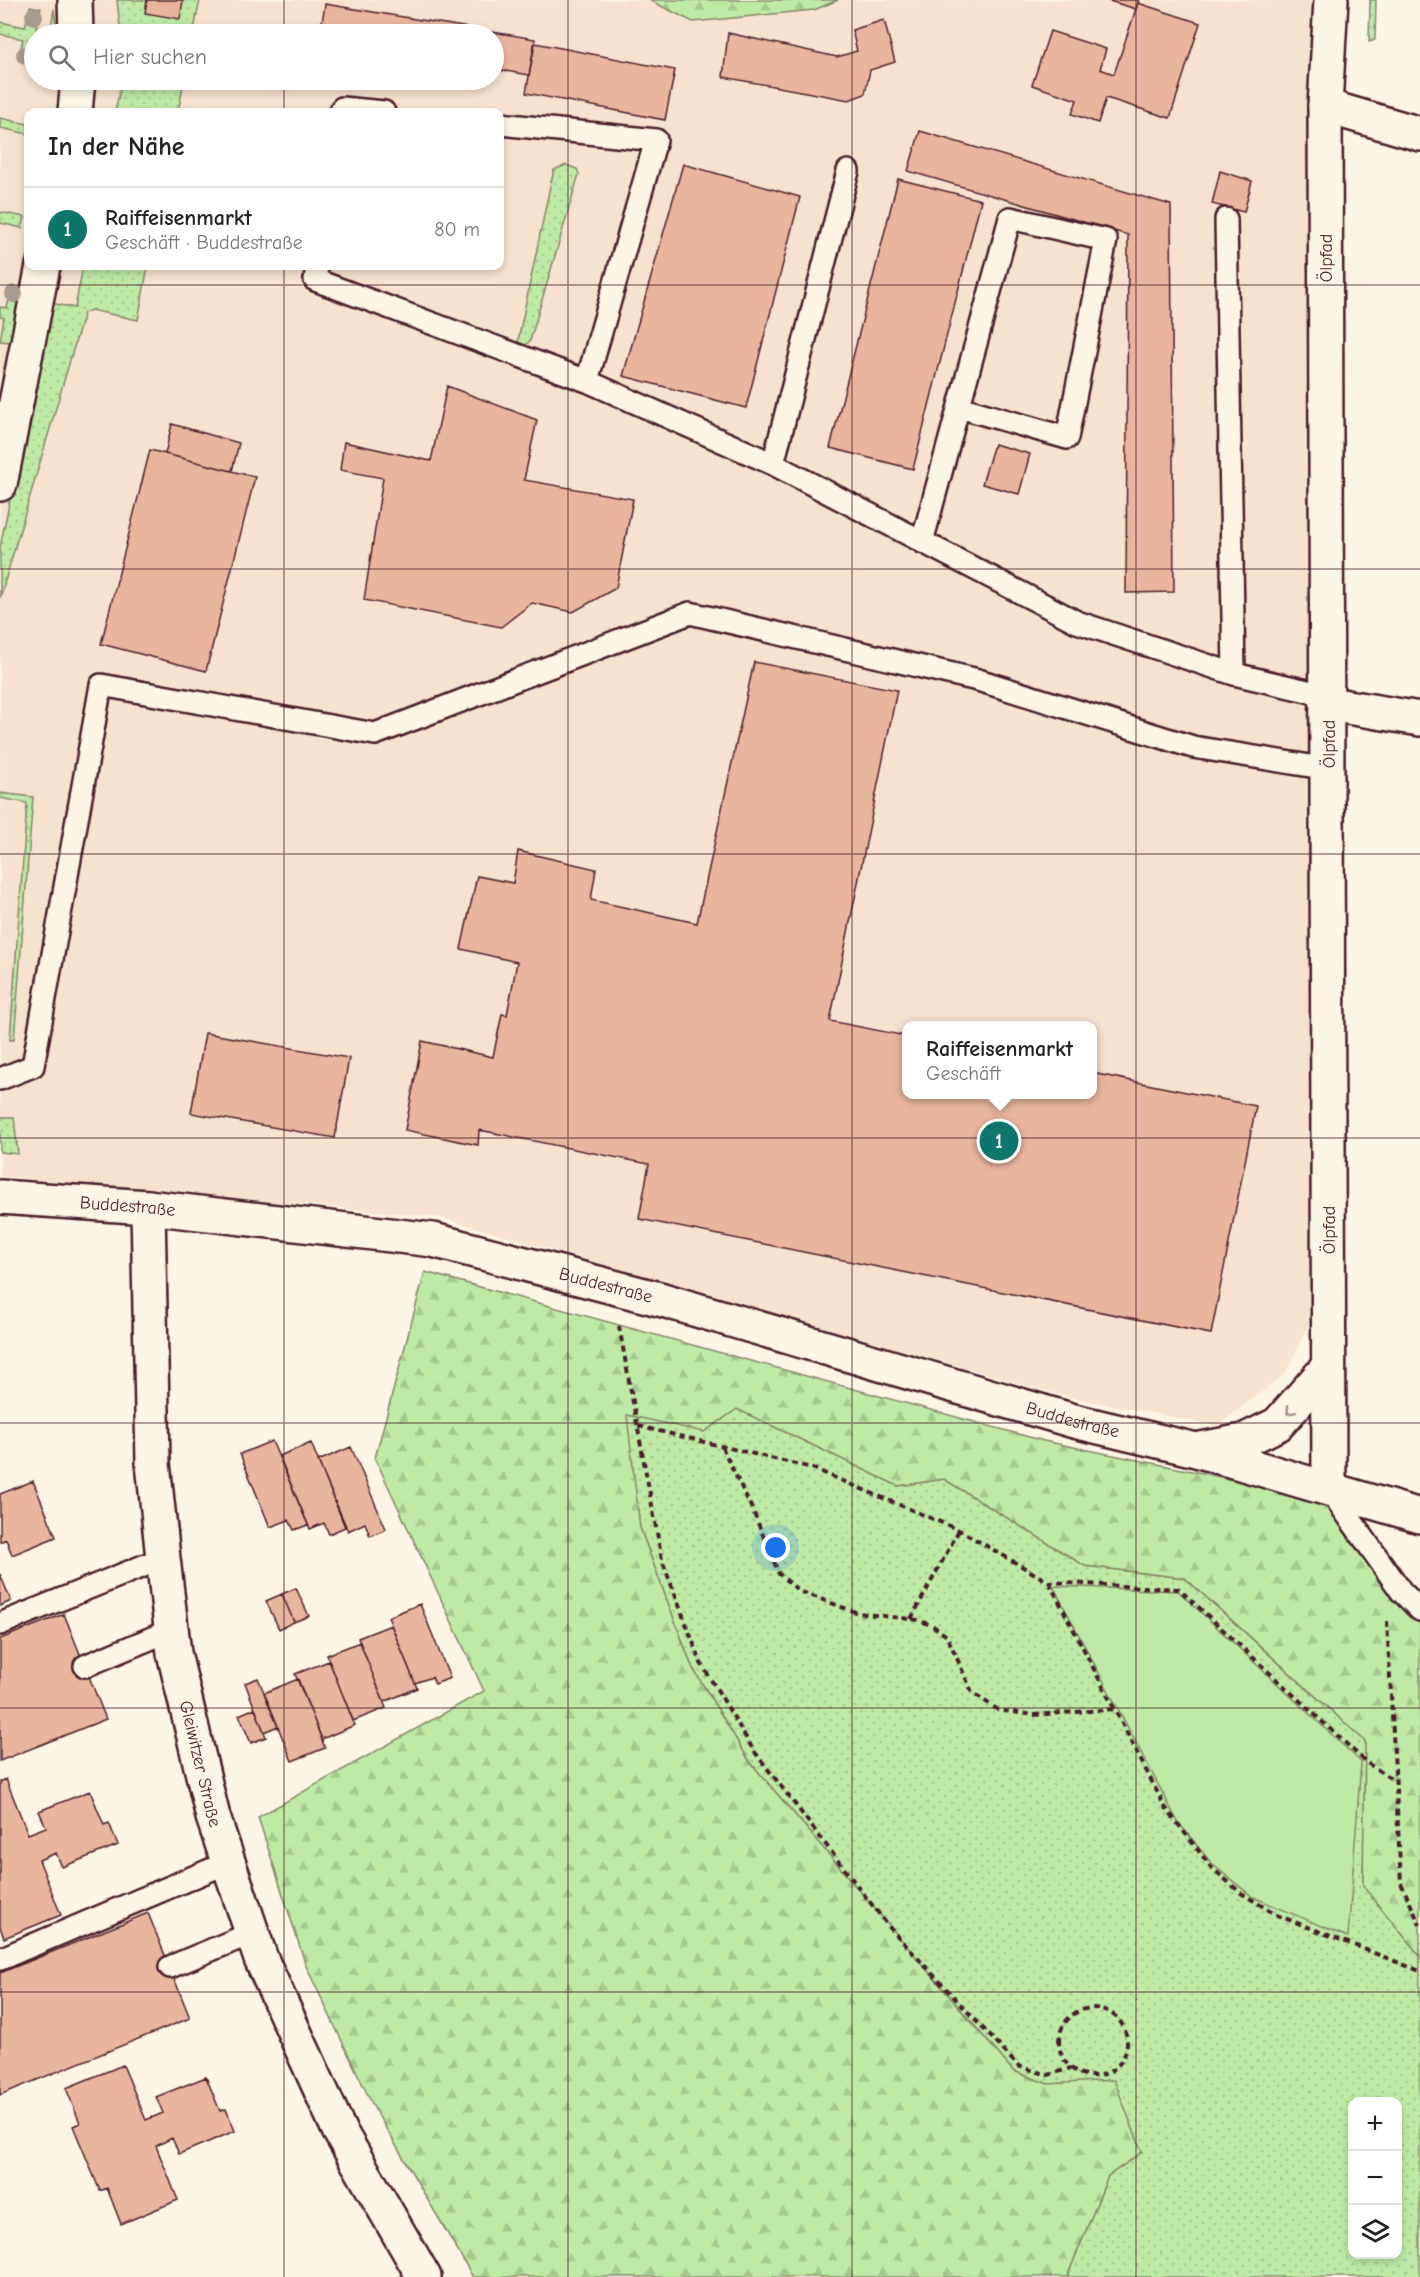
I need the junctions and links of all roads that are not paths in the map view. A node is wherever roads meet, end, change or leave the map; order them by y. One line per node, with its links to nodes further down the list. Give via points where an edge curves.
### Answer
1 (75, 0): 3 (street)
2 (1330, 0): 5 (street, Ölpfad)
3 (76, 24)
4 (79, 90): 6 (street)
5 (1325, 106): 8 (street); 19 (street, Ölpfad)
6 (76, 108)
7 (504, 124): 13 (lane, via 656,140)
8 (1420, 134)
9 (848, 171): 15 (lane)
10 (1226, 219): 18 (lane)
11 (42, 270): 16 (street)
12 (316, 270): 13 (lane, via 315,280)
13 (587, 381): 15 (lane)
14 (959, 407): 14 (lane, via 1010,218 1106,240 1066,438); 17 (lane)
15 (773, 464): 17 (lane)
16 (0, 484)
17 (922, 542): 18 (lane, via 1077,622)
18 (1234, 674): 19 (lane)
19 (1329, 700): 20 (street); 21 (street, Ölpfad)
20 (1420, 719)
21 (1329, 769): 22 (lane, via 1193,747 978,680 690,614 375,734 101,685 33,1066); 25 (street, Ölpfad)
22 (0, 1079)
23 (0, 1197): 24 (street, Buddestraße)
24 (148, 1207): 26 (street, Buddestraße, via 434,1240 1074,1421); 29 (street, Gleiwitzer Straße, via 153,1463)
25 (1328, 1367): 26 (street, Buddestraße, one-way to 26, via 1278,1424 1243,1441); 27 (street, Ölpfad)
26 (1196, 1450): 27 (street, Buddestraße)
27 (1329, 1488): 28 (street, Buddestraße); 30 (lane, via 1401,1591)
28 (1420, 1516)
29 (163, 1558): 31 (lane); 32 (street, Gleiwitzer Straße)
30 (1420, 1610)
31 (0, 1624)
32 (171, 1630): 33 (lane); 34 (street, Gleiwitzer Straße, via 211,1806)
33 (85, 1666)
34 (229, 1862): 35 (street, Gleiwitzer Straße); 36 (lane)
35 (252, 1933): 37 (lane); 38 (street, Gleiwitzer Straße, via 339,2130)
36 (0, 1959)
37 (170, 1968)
38 (424, 2277)

